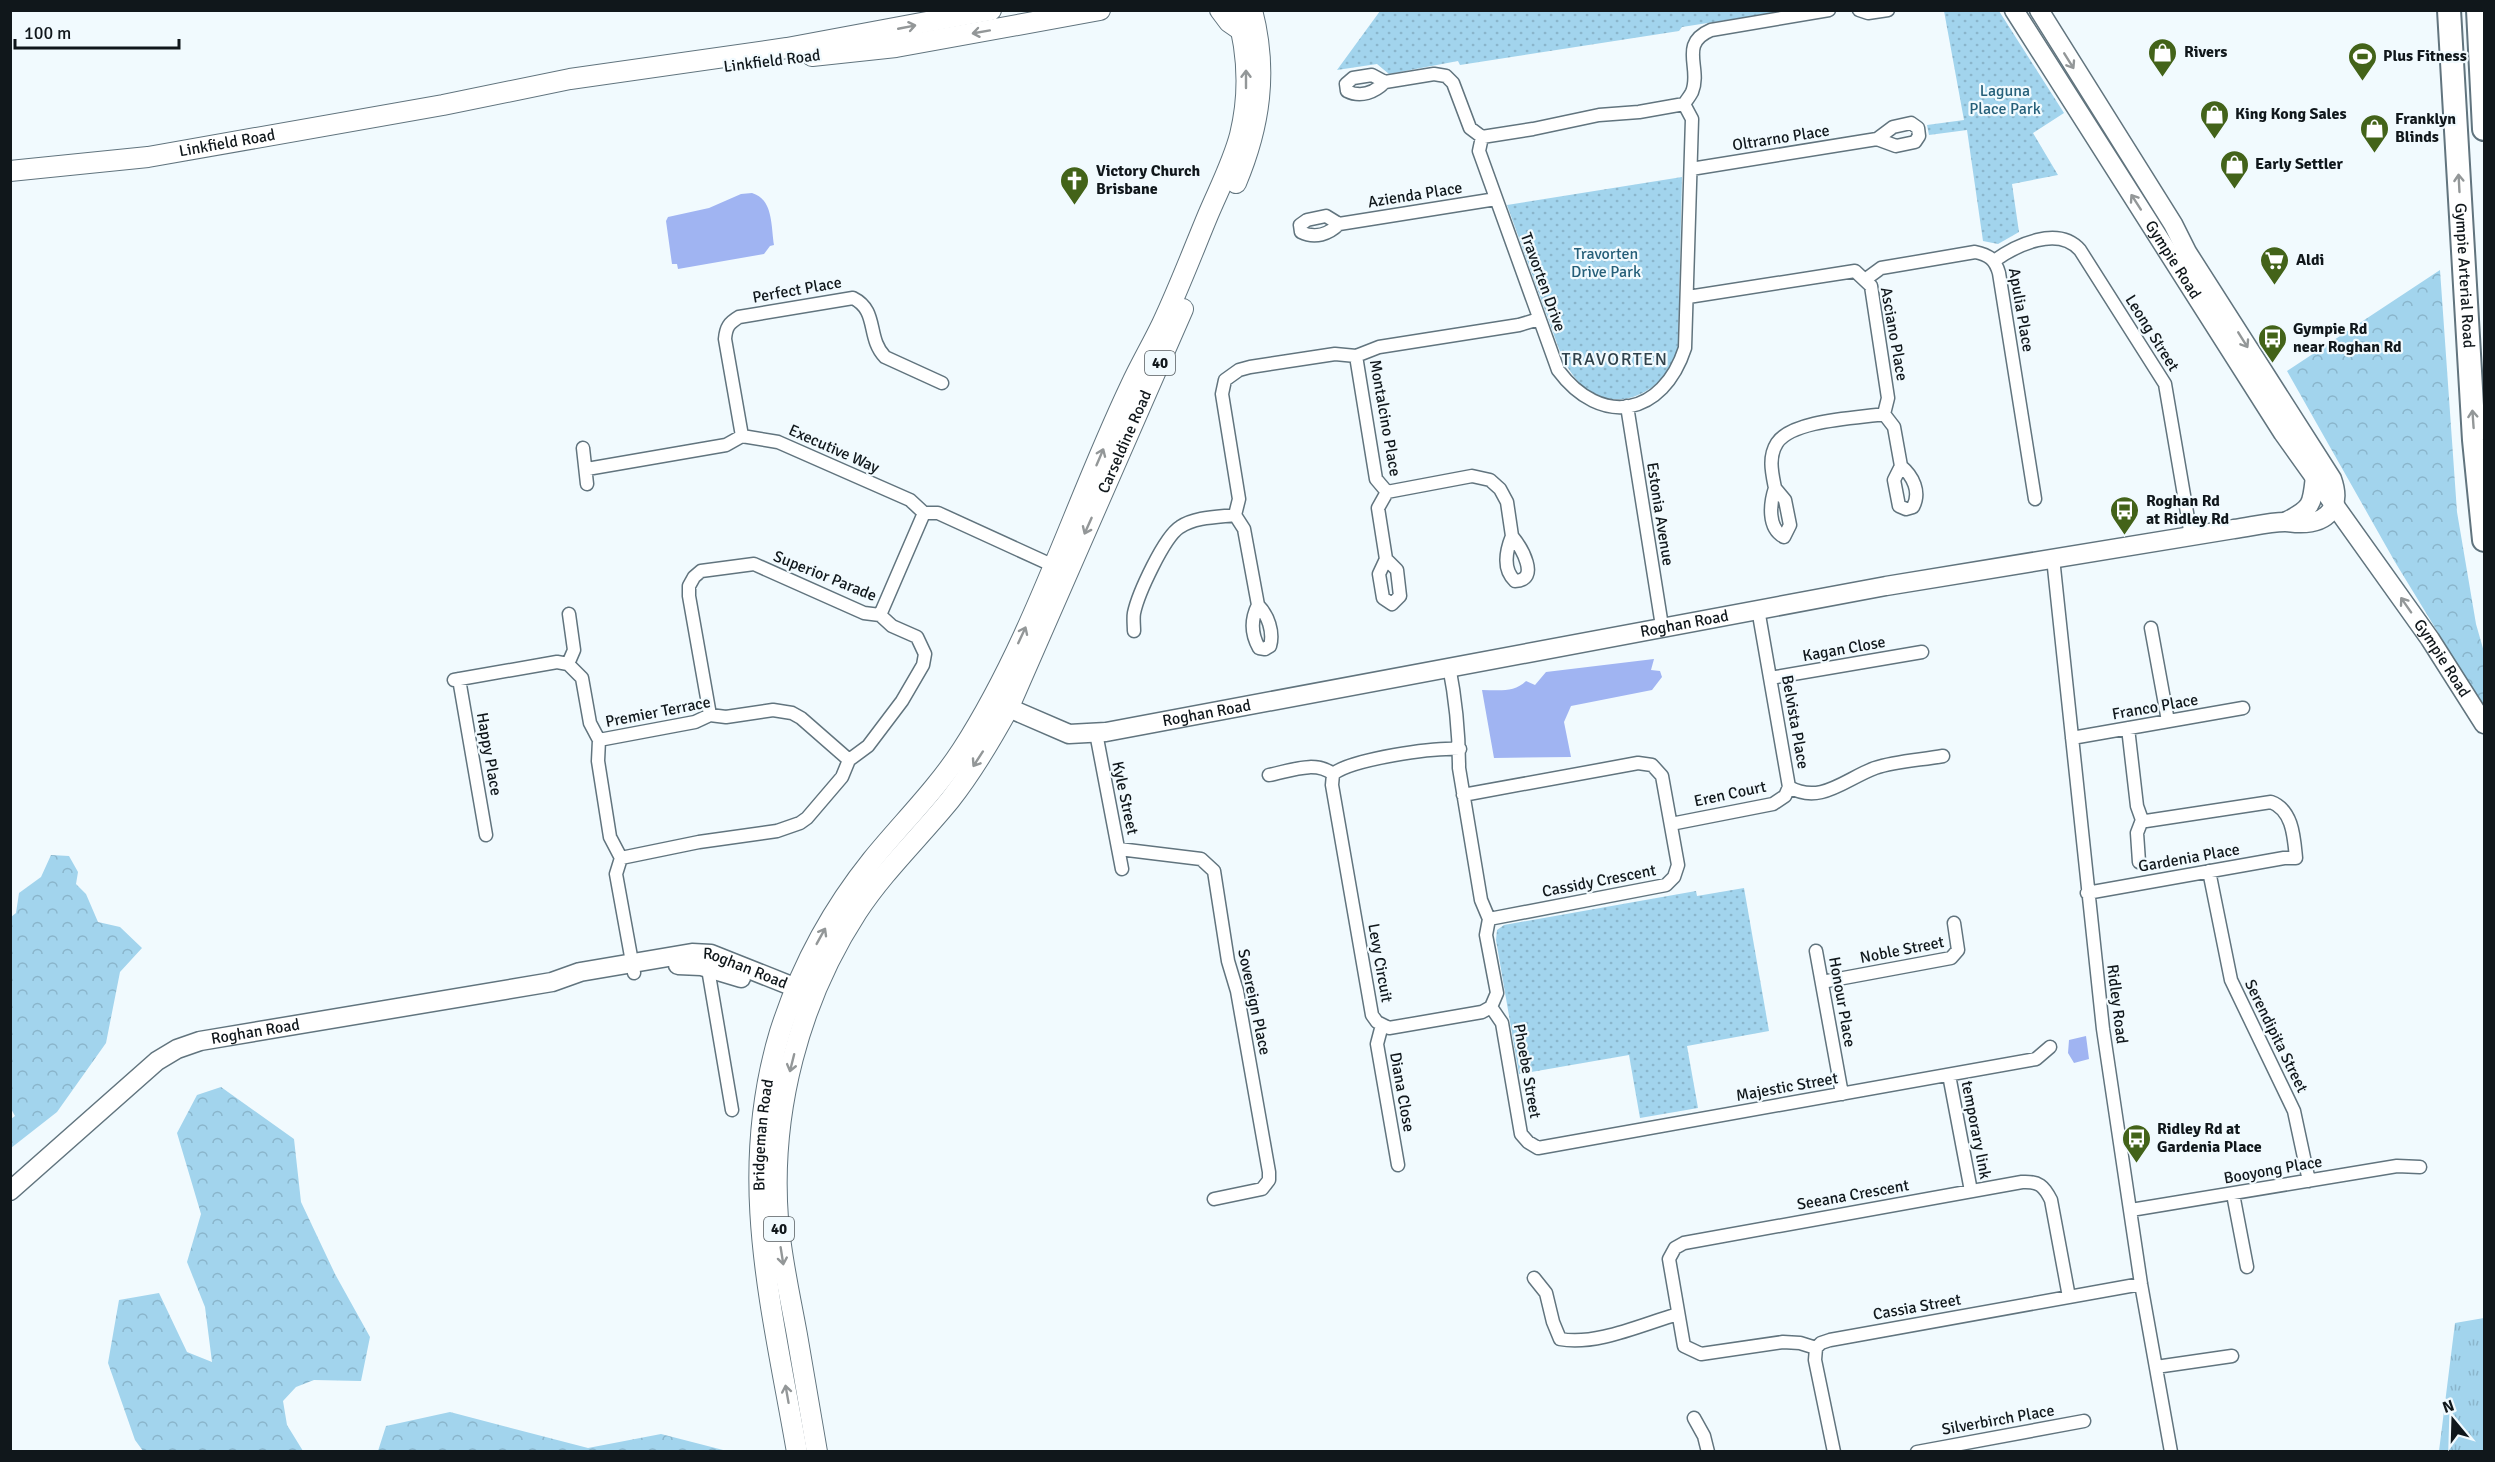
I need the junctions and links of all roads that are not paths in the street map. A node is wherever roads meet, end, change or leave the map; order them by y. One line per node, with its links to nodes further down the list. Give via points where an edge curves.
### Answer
1 (991, 10): 16 (main road, Linkfield Road, one-way to 1, via 580,78 798,46)
2 (1101, 10): 16 (main road, Linkfield Road, one-way to 16, via 896,47)
3 (1220, 10): 13 (main road)
4 (1236, 10): 13 (main road, Carseldine Road / 40)
5 (1252, 10): 64 (main road, Carseldine Road / 40, one-way to 64, via 1260,45 1262,82 1248,155 1038,638)
6 (1829, 10): 15 (street, via 1699,35 1694,45 1693,91)
7 (1859, 10): 8 (street, via 1868,14)
8 (1888, 10)
9 (2014, 10): 36 (street, Gympie Road, one-way to 9, via 2283,433)
10 (2039, 10): 41 (street, Gympie Road, one-way to 41, via 2332,479)
11 (2449, 10): 49 (highway, Gympie Arterial Road, one-way to 11, via 2474,440)
12 (2478, 10): 17 (highway)
13 (1242, 30): 52 (main road, Carseldine Road / 40, one-way to 13, via 1236,148 1246,90)
14 (1385, 82): 18 (street, via 1434,74 1446,76 1453,83 1470,128)
15 (1684, 104): 18 (street); 20 (street, Travorten Drive, via 1692,119)
16 (443, 105): 21 (main road, Linkfield Road, via 148,157)
17 (2484, 129)
18 (1482, 137): 22 (street, Travorten Drive, via 1479,151)
19 (1877, 140): 20 (street, Oltrarno Place)
20 (1691, 169): 26 (street, Travorten Drive)
21 (10, 171)
22 (1496, 199): 23 (street, Azienda Place); 27 (street, Travorten Drive)
23 (1339, 224)
24 (1994, 261): 25 (street, Apulia Place, via 1976,252 1881,267); 40 (street, Apulia Place); 48 (street, Leong Street, via 2018,246 2046,239 2066,238 2080,250 2165,384)
25 (1866, 279): 26 (street, Asciano Place, via 1855,271); 31 (street, Asciano Place, via 1871,286 1888,398)
26 (1688, 297): 30 (street, Travorten Drive, via 1685,348 1678,369 1658,394)
27 (1539, 320): 28 (street, Montalcino Place, via 1379,347); 30 (street, Travorten Drive, via 1558,370 1570,386 1599,404)
28 (1356, 356): 39 (street, Montalcino Place, via 1376,479); 43 (street, via 1335,354 1250,367 1225,380 1222,394 1239,499)
29 (942, 383): 32 (street, Perfect Place, via 885,357 874,340 869,310 853,298 739,317 726,328 725,339)
30 (1626, 406): 57 (street, Estonia Avenue)
31 (1884, 414): 34 (street, Asciano Place, via 1894,427); 38 (street, via 1800,427 1786,434 1773,454)
32 (742, 435): 35 (street, via 726,445); 42 (street, Executive Way, via 778,442 910,500)
33 (583, 448): 35 (street)
34 (1901, 466)
35 (587, 469): 37 (street)
36 (2315, 476): 41 (street, Gympie Road); 45 (street, Roghan Road, via 2309,507)
37 (587, 484)
38 (1775, 488)
39 (1387, 492): 47 (street, via 1472,476 1490,480 1507,502); 51 (street, Montalcino Place, via 1378,508)
40 (2035, 499)
41 (2335, 504): 44 (street); 46 (street, Gympie Road)
42 (924, 513): 52 (street, Executive Way, via 938,513); 56 (street)
43 (1235, 515): 53 (street, via 1244,529); 59 (street, via 1192,521 1168,536 1134,613)
44 (2320, 519): 45 (street, Roghan Road, via 2299,524); 46 (street)
45 (2285, 522): 48 (street, Roghan Road)
46 (2352, 527): 68 (street, Gympie Road, one-way to 46)
47 (1512, 536)
48 (2191, 536): 50 (street, Roghan Road)
49 (2484, 540)
50 (2053, 558): 54 (street, Roghan Road); 71 (street, Ridley Road)
51 (1386, 559)
52 (1054, 566): 64 (main road, Carseldine Road / 40, one-way to 52)
53 (1258, 605)
54 (1758, 609): 57 (street, Roghan Road); 63 (street, Belvista Place)
55 (569, 614): 61 (street, via 574,650)
56 (880, 615): 66 (street, Superior Parade, via 864,613 754,564 701,572 689,586 689,596); 75 (street, Superior Parade, via 892,626 917,637 925,654 923,664 902,701 868,746)
57 (1662, 626): 62 (street, Roghan Road)
58 (2151, 628): 67 (street)
59 (1134, 632)
60 (1922, 652): 63 (street, Kagan Close)
61 (568, 664): 72 (street, via 582,678 590,723); 82 (street, Happy Place, via 557,662 457,679)
62 (1449, 666): 70 (street, Roghan Road, via 1254,705); 73 (street)
63 (1770, 678): 78 (street, Belvista Place)
64 (1002, 698): 70 (street, Roghan Road, via 1069,734); 95 (main road, Roghan Road / 40, via 942,779 854,884 818,942)
65 (2243, 708): 67 (street, Franco Place)
66 (710, 715): 72 (street, Premier Terrace, via 695,722); 75 (street, Premier Terrace, via 726,717 773,710 792,713)
67 (2168, 721): 69 (street, Franco Place)
68 (2484, 724)
69 (2128, 728): 71 (street, Franco Place); 80 (street)
70 (1090, 732): 83 (street, Kyle Street)
71 (2072, 738): 88 (street, Ridley Road)
72 (599, 740): 84 (street, via 598,761 610,837)
73 (1460, 749): 76 (street, via 1443,748 1347,765); 79 (street)
74 (1943, 756): 78 (street, Belvista Place, via 1874,768 1833,790 1810,794)
75 (849, 760): 84 (street, Superior Parade, via 842,777 800,824)
76 (1333, 774): 77 (street, via 1314,766); 97 (street, Levy Circuit, via 1372,1015)
77 (1269, 775)
78 (1789, 787): 81 (street, Eren Court, via 1785,796 1773,804)
79 (1463, 795): 81 (street, Cassidy Crescent, via 1645,763 1658,769 1662,776); 89 (street, via 1481,900)
80 (2142, 820): 85 (street, via 2136,833); 87 (street, Gardenia Place, via 2271,802 2283,809 2289,819 2296,858)
81 (1671, 824): 89 (street, Cassidy Crescent, via 1678,865 1666,885)
82 (486, 835)
83 (1119, 849): 86 (street, Kyle Street); 109 (street, Sovereign Place, via 1201,859 1214,872 1269,1172 1269,1180 1262,1189)
84 (621, 858): 93 (street, via 616,874)
85 (2139, 862)
86 (1122, 869)
87 (2210, 871): 88 (street, Gardenia Place); 105 (street, Serendipita Street, via 2231,980 2294,1111)
88 (2087, 892): 110 (street, Ridley Road)
89 (1489, 919): 96 (street, via 1486,935 1497,993)
90 (1954, 923): 94 (street, Noble Street, via 1958,950 1951,958)
91 (1816, 951): 94 (street, Honour Place)
92 (706, 961): 93 (street, Roghan Road, via 678,955); 95 (street, Roghan Road, via 737,977); 101 (street, Bridgeman Road)
93 (633, 968): 106 (street, Roghan Road, via 580,972 552,982 212,1039 177,1049 157,1061)
94 (1822, 982): 100 (street, Honour Place)
95 (802, 997): 121 (main road, Bridgeman Road / 40, one-way to 95, via 764,1264 758,1189 764,1108 775,1053); 122 (main road, Bridgeman Road / 40, one-way to 122, via 786,1086 777,1193 780,1245)
96 (1491, 1007): 97 (street, Levy Circuit, via 1394,1029); 102 (street, Phoebe Street, via 1502,1023 1521,1134)
97 (1382, 1025): 103 (street, Diana Close, via 1377,1044)
98 (2050, 1047): 99 (street, Majestic Street, via 2036,1059)
99 (1949, 1075): 100 (street, Majestic Street); 107 (street, temporary link)
100 (1842, 1094): 102 (street, Majestic Street, via 1552,1146 1538,1148)
101 (732, 1110)
102 (1528, 1142)
103 (1398, 1165)
104 (2420, 1167): 105 (street, Booyong Place, via 2397,1166)
105 (2309, 1181): 108 (street, Booyong Place)
106 (10, 1191)
107 (1971, 1191): 114 (street, Seeana Crescent, via 2029,1182 2045,1188 2051,1200); 115 (street, Seeana Crescent, via 1684,1243 1675,1248 1669,1259)
108 (2233, 1194): 110 (street, Booyong Place); 111 (street)
109 (1214, 1199)
110 (2131, 1210): 113 (street, Ridley Road)
111 (2247, 1267)
112 (1534, 1278): 115 (street, via 1546,1293 1560,1339 1593,1340)
113 (2141, 1284): 114 (street, Cassia Street); 118 (street, Ridley Road)
114 (2069, 1297): 116 (street, Cassia Street, via 1830,1340)
115 (1678, 1314): 116 (street, Seeana Crescent, via 1684,1346 1701,1354 1783,1342 1800,1342)
116 (1816, 1348): 124 (street, via 1815,1360)
117 (2232, 1356): 118 (street)
118 (2156, 1367): 126 (street, Ridley Road)
119 (1694, 1418): 123 (street)
120 (2084, 1421): 125 (street, Silverbirch Place)
121 (797, 1452)
122 (817, 1452)
123 (1708, 1452)
124 (1834, 1452)
125 (1917, 1452)
126 (2171, 1452)

